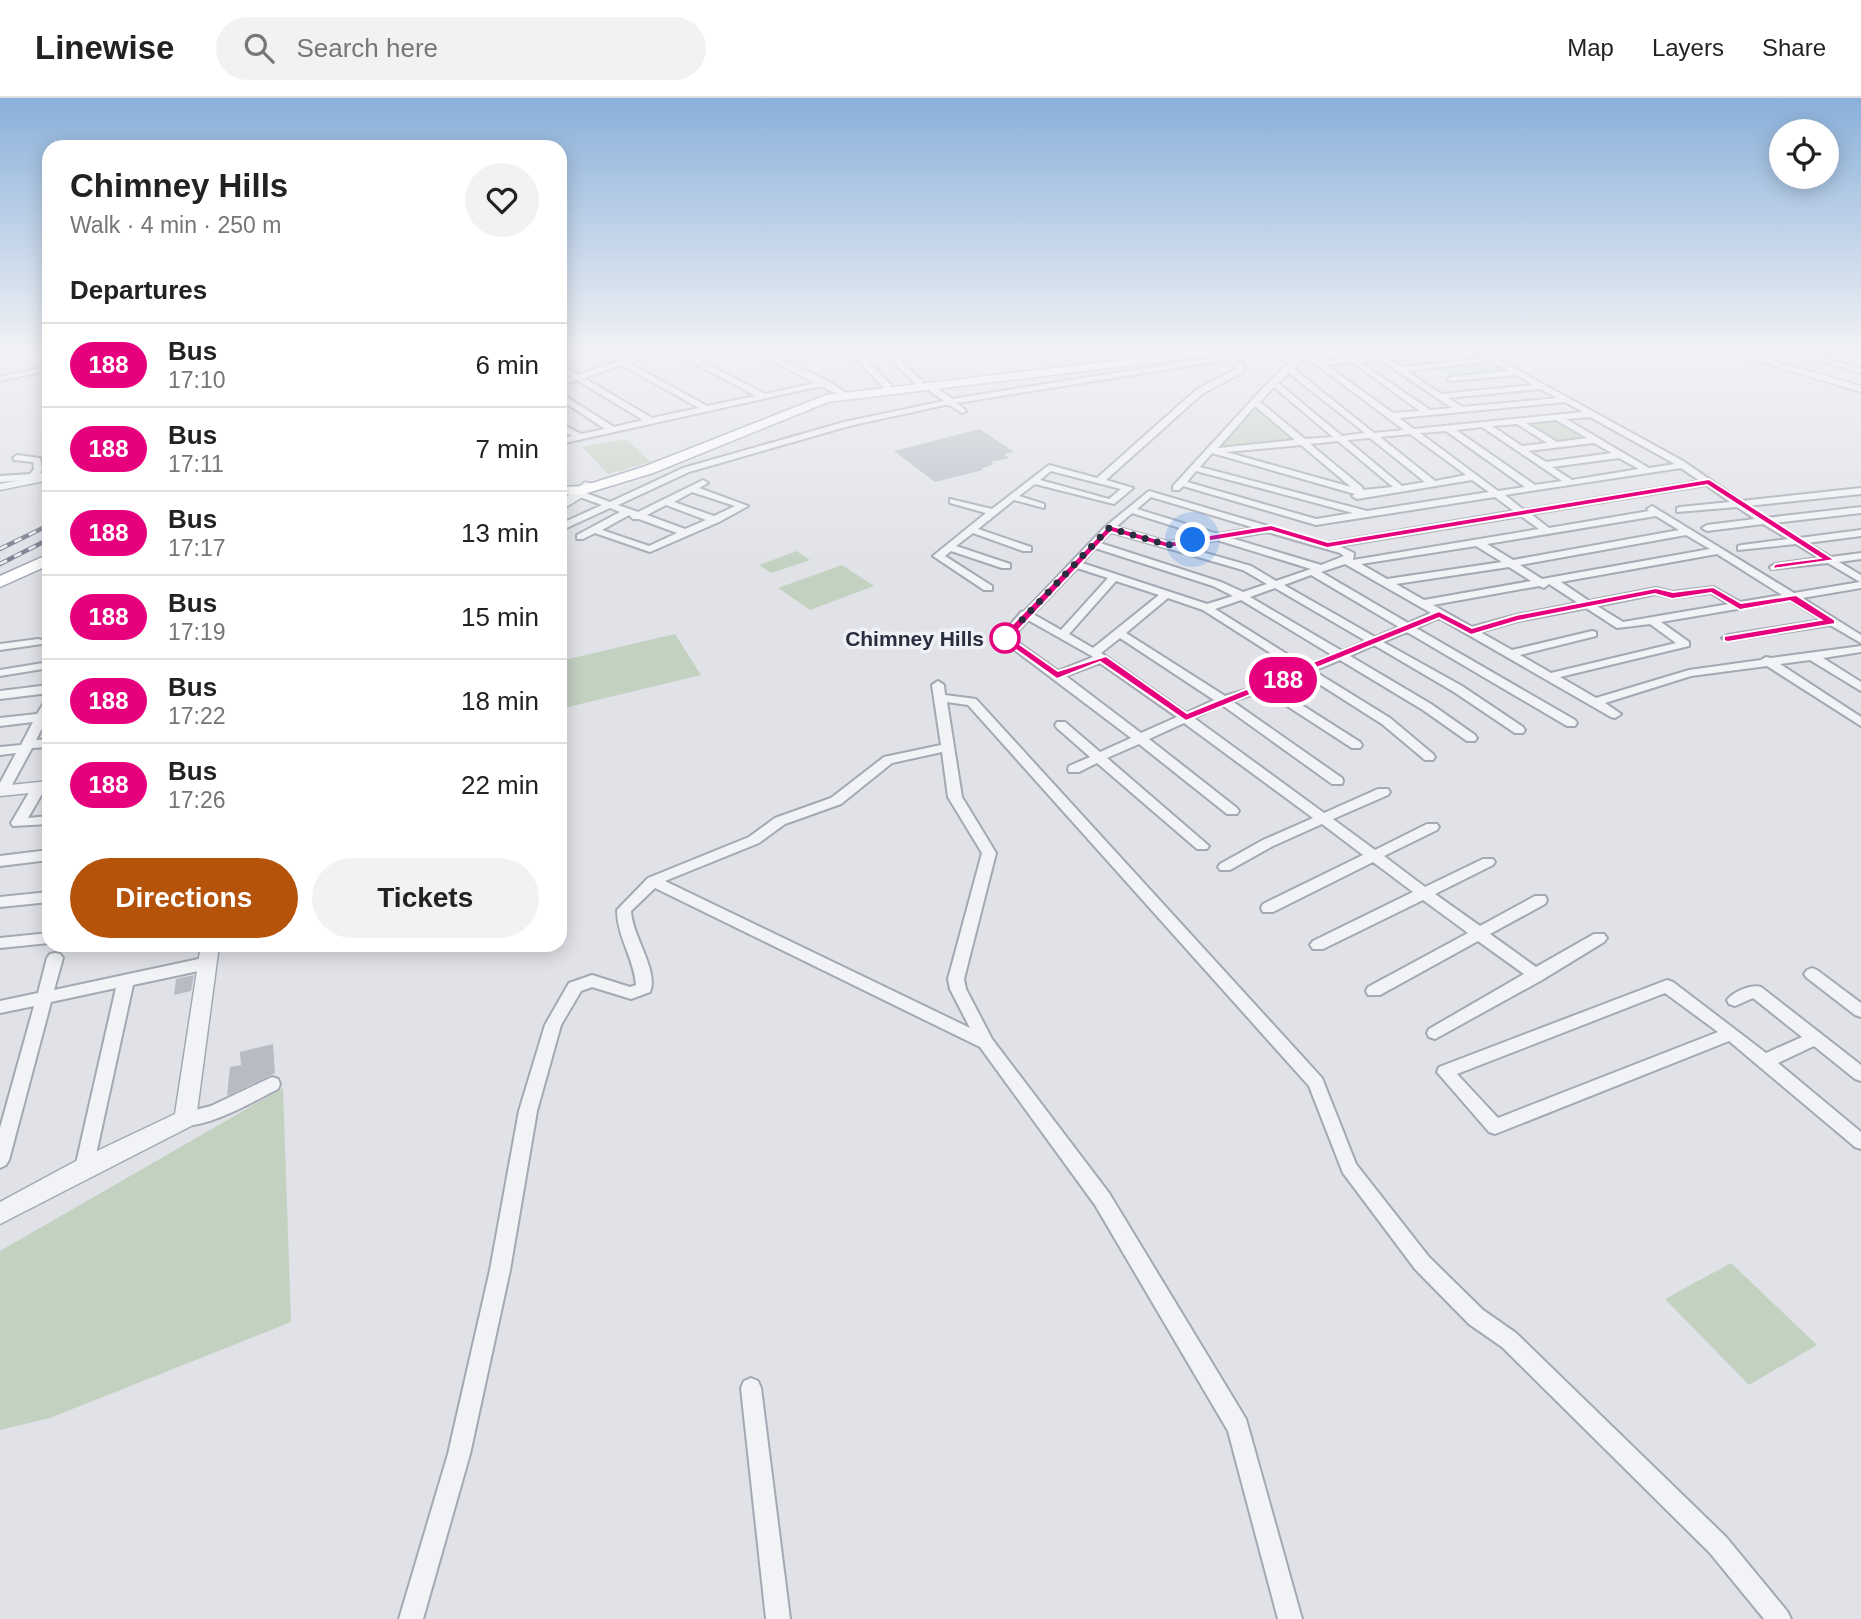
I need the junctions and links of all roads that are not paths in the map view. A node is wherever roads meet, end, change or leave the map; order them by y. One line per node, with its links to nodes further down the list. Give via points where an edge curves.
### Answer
1 (602, 423): 17 (street)
2 (642, 423): 17 (street)
3 (766, 423): 54 (main road, via 691,454)
4 (853, 423): 64 (street, via 726,457)
5 (1163, 423): 40 (street)
6 (1236, 423): 27 (street)
7 (1279, 423): 24 (street)
8 (1320, 423): 21 (street)
9 (1356, 423): 19 (street)
10 (1401, 423): 18 (street)
11 (1480, 423): 15 (street); 26 (street)
12 (1521, 423): 25 (street)
13 (1568, 423): 23 (street)
14 (1607, 423): 32 (street)
15 (1448, 428): 18 (street); 52 (street)
16 (567, 430): 20 (street)
17 (613, 430): 20 (street)
18 (1412, 431): 19 (street); 38 (street)
19 (1371, 435): 21 (street); 46 (street)
20 (581, 437): 22 (street)
21 (1338, 439): 24 (street); 50 (street)
22 (567, 440)
23 (1595, 440): 25 (street); 28 (street)
24 (1301, 442): 27 (street, via 1269,449); 55 (street)
25 (1554, 444): 26 (street)
26 (1520, 449): 31 (street)
27 (1211, 451): 33 (street); 35 (street)
28 (1620, 455): 31 (street); 34 (street)
29 (17, 458): 36 (street, via 37,460)
30 (1281, 460): 35 (street)
31 (1544, 465): 47 (street)
32 (1683, 465): 34 (street); 43 (street)
33 (1195, 468): 45 (street); 62 (street)
34 (1648, 471): 47 (street)
35 (1296, 475): 55 (street)
36 (33, 476): 37 (street); 41 (street)
37 (42, 476)
38 (1473, 477): 46 (street); 56 (street)
39 (42, 478): 49 (street)
40 (1101, 479): 42 (street, via 1052,467); 42 (street, via 1128,489 1111,502)
41 (0, 480)
42 (1034, 481): 58 (street)
43 (1709, 482): 63 (street); 71 (street)
44 (703, 483): 51 (street)
45 (1181, 483): 59 (street); 77 (street)
46 (1432, 483): 50 (street)
47 (1571, 483): 52 (street)
48 (1818, 486): 57 (street)
49 (0, 487)
50 (1399, 488): 55 (street)
51 (692, 489): 61 (street); 75 (street, via 743,506)
52 (1534, 489): 56 (street)
53 (1861, 491): 57 (street)
54 (571, 493): 64 (street)
55 (1366, 494): 62 (street)
56 (1496, 494): 71 (street); 73 (street)
57 (1833, 495): 63 (street); 69 (street)
58 (1013, 497): 65 (street); 70 (street)
59 (1164, 498): 67 (street, via 1149,494); 80 (street)
60 (953, 501): 70 (street)
61 (666, 502): 74 (street); 75 (street)
62 (1321, 502): 73 (street)
63 (1739, 503): 68 (street); 76 (street)
64 (607, 505): 74 (street); 78 (street)
65 (1041, 506)
66 (1647, 506): 72 (street)
67 (1132, 509): 79 (street); 88 (street)
68 (1680, 510)
69 (1861, 510): 76 (street)
70 (993, 512): 83 (street)
71 (1522, 513): 84 (street); 94 (street)
72 (1657, 513): 84 (street); 85 (street)
73 (1367, 514): 77 (street)
74 (631, 515): 82 (street); 86 (street)
75 (716, 520): 86 (street)
76 (1765, 521): 81 (street); 90 (street)
77 (1316, 522): 80 (street)
78 (567, 525)
79 (1109, 528): 92 (street); 93 (street)
80 (1271, 528): 88 (street); 94 (street)
81 (1707, 528)
82 (594, 530): 86 (street, via 650,549); 89 (street)
83 (971, 530): 95 (street); 97 (street)
84 (1546, 531): 91 (street)
85 (1686, 532): 98 (street); 104 (street)
86 (685, 533)
87 (1861, 533): 90 (street)
88 (1218, 536): 93 (street); 107 (street)
89 (580, 537)
90 (1797, 540): 96 (street); 100 (street)
91 (1479, 543): 102 (street); 104 (street)
92 (1095, 545): 103 (street); 117 (street)
93 (1168, 545): 112 (street, via 1247,568)
94 (1327, 545): 102 (street, via 1350,555)
95 (949, 547): 105 (street); 115 (street, via 938,557)
96 (1741, 548)
97 (1027, 549)
98 (1718, 551): 113 (street); 118 (street)
99 (1861, 556): 100 (street)
100 (1830, 560): 106 (street); 109 (street)
101 (42, 562): 110 (main road)
102 (1348, 562): 107 (street); 111 (street)
103 (1076, 564): 108 (street); 123 (street)
104 (1512, 564): 111 (street); 113 (street)
105 (1006, 566)
106 (1775, 567)
107 (1317, 570): 112 (street); 127 (street)
108 (1115, 576): 116 (street); 129 (street)
109 (1861, 579)
110 (0, 582)
111 (1384, 583): 119 (street)
112 (1277, 584): 117 (street); 133 (street)
113 (1550, 584): 119 (street); 120 (street)
114 (1861, 585): 118 (street)
115 (988, 588)
116 (1166, 595): 122 (street); 130 (street)
117 (1242, 596): 122 (street); 139 (street)
118 (1792, 597): 121 (street); 126 (street)
119 (1422, 604): 124 (street)
120 (1587, 604): 121 (street, via 1656,591 1672,596 1704,589); 125 (street, via 1621,626); 128 (street)
121 (1740, 607): 125 (street)
122 (1207, 608): 143 (street)
123 (1026, 614): 129 (street); 145 (street, via 1005,638)
124 (1439, 614): 127 (street); 128 (street)
125 (1652, 621): 146 (street, via 1685,644)
126 (1831, 622): 132 (street); 136 (street)
127 (1409, 626): 133 (street); 159 (street)
128 (1471, 631): 137 (street)
129 (1063, 634): 138 (street)
130 (1121, 634): 138 (street); 151 (street)
131 (1592, 634): 137 (street)
132 (1728, 638)
133 (1375, 640): 139 (street); 161 (street)
134 (38, 642): 135 (street)
135 (0, 647)
136 (1859, 649): 140 (street)
137 (1511, 654): 146 (street)
138 (1098, 655): 145 (street); 155 (street)
139 (1340, 655): 143 (street); 163 (street)
140 (1814, 657): 141 (street); 148 (street)
141 (1766, 660): 152 (street, via 1689,673); 157 (street)
142 (42, 666): 144 (street)
143 (1303, 671): 147 (street); 169 (street, via 1386,721)
144 (0, 673)
145 (1057, 675): 162 (street)
146 (1551, 677): 152 (street)
147 (1266, 687): 151 (street); 165 (street)
148 (1861, 687)
149 (42, 690): 150 (street)
150 (0, 695)
151 (1223, 700): 155 (street); 172 (street)
152 (1597, 702): 153 (street)
153 (1615, 714)
154 (42, 717): 156 (street)
155 (1186, 718): 162 (street); 178 (street)
156 (0, 722)
157 (1861, 722)
158 (42, 723): 166 (street)
159 (1571, 723)
160 (1061, 725): 170 (street)
161 (1519, 730)
162 (1140, 738): 170 (street); 177 (street)
163 (1471, 738)
164 (42, 744): 166 (street)
165 (1356, 745)
166 (26, 746): 168 (street); 175 (street)
167 (947, 747): 187 (street, via 888,760 836,801 780,821 754,840); 211 (street, via 955,797 989,853 956,979); 224 (street, via 939,692 972,702 1316,1083 1349,1168 1422,1263 1476,1317 1509,1340 1718,1545)
168 (0, 751)
169 (1429, 757)
170 (1098, 758): 171 (street); 181 (street)
171 (1074, 769)
172 (1337, 781)
173 (42, 786): 175 (street)
174 (42, 789): 179 (street, via 18,823)
175 (1, 791)
176 (1383, 792): 178 (street)
177 (1232, 811)
178 (1322, 818): 183 (street); 186 (street)
179 (42, 821)
180 (1432, 827): 183 (street)
181 (1202, 846)
182 (42, 856): 184 (street)
183 (1373, 856): 188 (street); 192 (street)
184 (0, 860)
185 (1488, 862): 188 (street)
186 (1225, 867)
187 (653, 881): 211 (street); 221 (street, via 624,910 622,925 644,973 644,988 631,993 592,981 575,987 553,1025 528,1111 500,1270 459,1454)
188 (1424, 893): 193 (street); 197 (street)
189 (42, 898): 191 (street)
190 (1540, 900): 193 (street)
191 (0, 902)
192 (1268, 908)
193 (1482, 935): 201 (street); 203 (street)
194 (1599, 938): 201 (street)
195 (42, 939): 196 (street)
196 (0, 943)
197 (1318, 945)
198 (209, 954): 202 (street); 215 (street)
199 (55, 958): 204 (street)
200 (1812, 974): 207 (street)
201 (1536, 976): 208 (street)
202 (126, 981): 204 (street); 218 (street)
203 (1374, 991)
204 (45, 997): 206 (street); 217 (street)
205 (1735, 1000): 210 (street, via 1755,991)
206 (0, 1007)
207 (1861, 1011)
208 (1434, 1033)
209 (1731, 1033): 209 (street, via 1495,1127 1446,1072 1667,986); 212 (street)
210 (1815, 1038): 212 (street); 213 (street)
211 (986, 1043): 223 (street, via 1102,1199 1238,1427)
212 (1765, 1061): 216 (street)
213 (1861, 1074)
214 (272, 1084): 215 (street, via 215,1112)
215 (185, 1119): 218 (street)
216 (1861, 1142)
217 (0, 1160)
218 (84, 1168): 219 (street)
219 (0, 1214)
220 (751, 1388): 222 (street)
221 (411, 1619)
222 (778, 1619)
223 (1290, 1619)
224 (1779, 1619)

